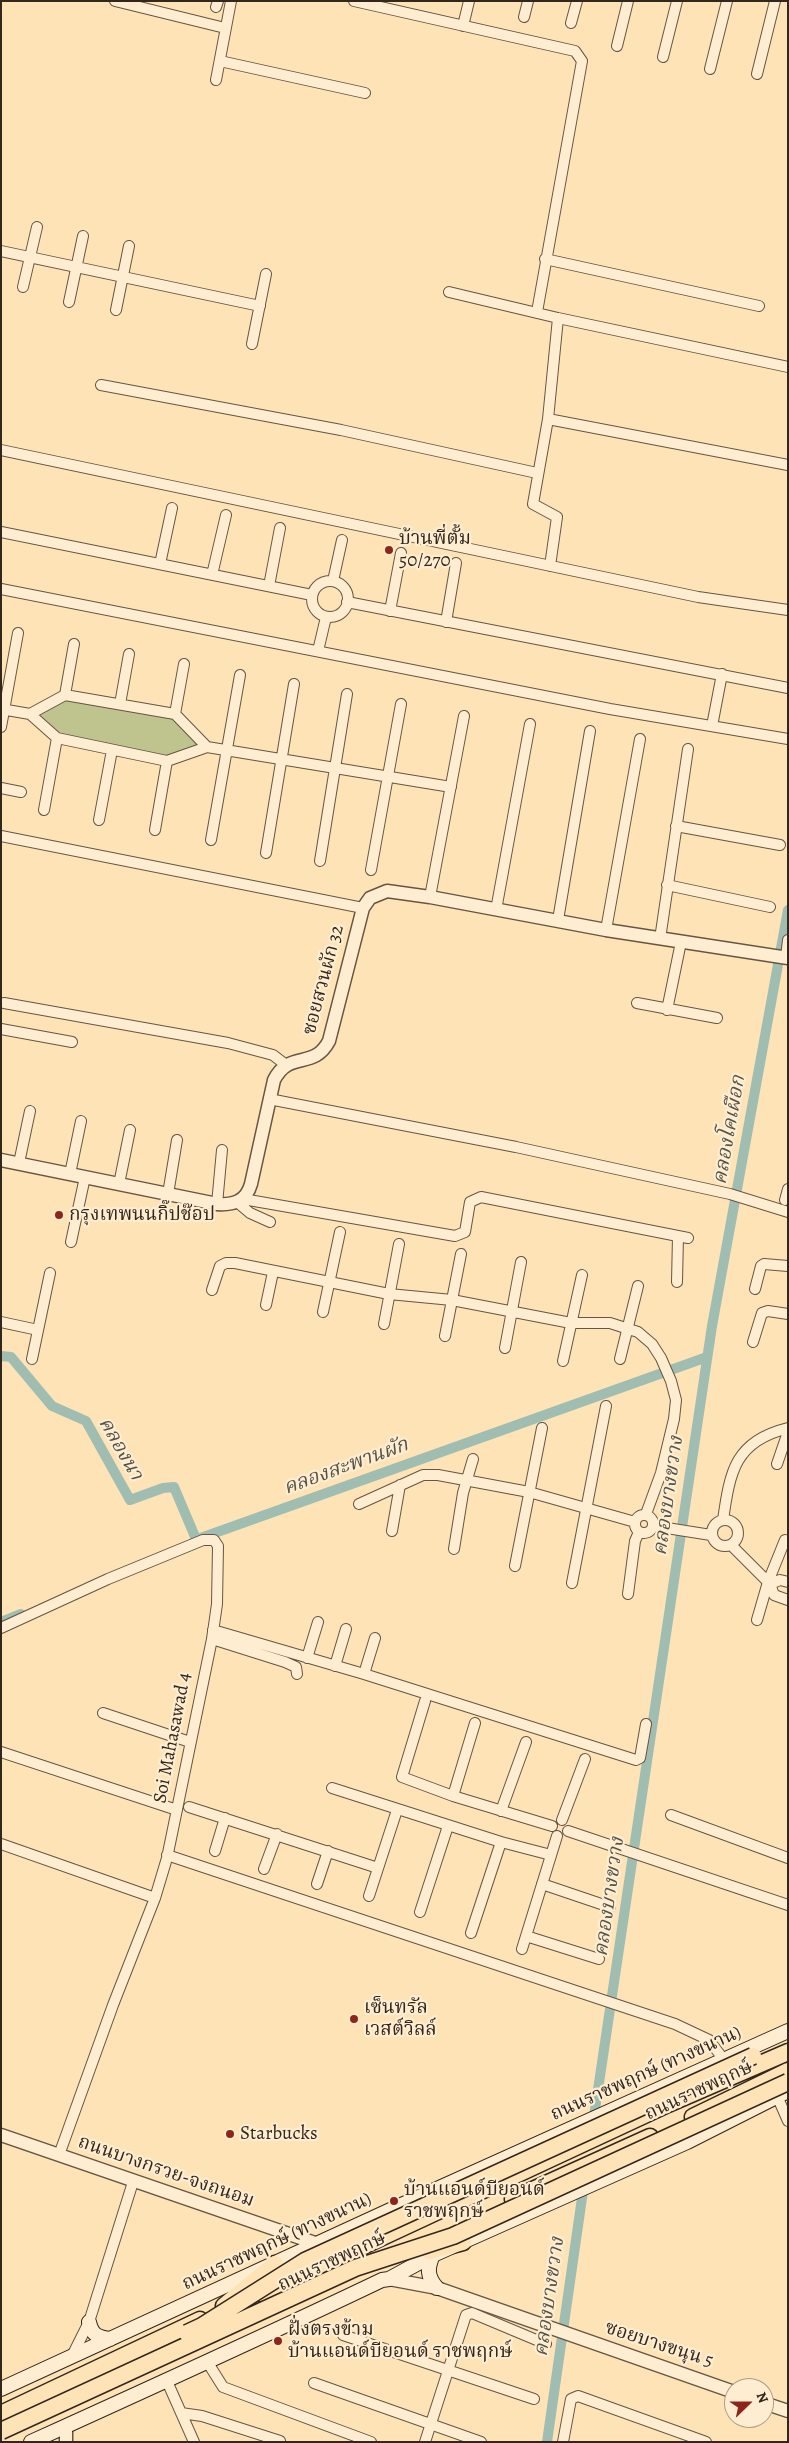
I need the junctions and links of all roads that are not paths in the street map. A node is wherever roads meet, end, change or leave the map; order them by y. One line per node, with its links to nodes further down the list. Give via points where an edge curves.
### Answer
1 (115, 1): 14 (street)
2 (231, 1): 14 (street)
3 (354, 1): 13 (street)
4 (469, 1): 13 (street)
5 (528, 1): 11 (street)
6 (577, 1): 12 (street)
7 (628, 1): 15 (street)
8 (677, 1): 16 (street)
9 (727, 1): 18 (street)
10 (775, 1): 19 (street)
11 (524, 17)
12 (571, 24)
13 (463, 26): 27 (street, via 575,51 582,60)
14 (225, 28): 17 (street)
15 (617, 46)
16 (663, 57)
17 (220, 61): 20 (street); 21 (street)
18 (710, 69)
19 (757, 74)
20 (216, 80)
21 (365, 93)
22 (36, 227): 26 (street)
23 (83, 236): 28 (street)
24 (129, 246): 30 (street)
25 (1, 251): 26 (street)
26 (30, 257): 28 (street); 31 (street)
27 (545, 259): 35 (street); 37 (street)
28 (77, 267): 30 (street); 33 (street)
29 (266, 274): 34 (street)
30 (123, 277): 34 (street); 36 (street)
31 (23, 287)
32 (450, 292): 37 (street)
33 (69, 302)
34 (260, 306): 39 (street)
35 (759, 306)
36 (116, 310)
37 (537, 312): 38 (street)
38 (558, 318): 40 (street); 42 (street)
39 (252, 344)
40 (788, 367)
41 (101, 385): 45 (street, via 356,433)
42 (548, 419): 44 (street); 45 (street)
43 (1, 450): 54 (street)
44 (788, 465)
45 (537, 474): 54 (street, via 532,504 558,517)
46 (172, 508): 53 (street)
47 (226, 516): 55 (street)
48 (280, 528): 57 (street)
49 (1, 532): 53 (street)
50 (342, 540): 56 (street)
51 (401, 553): 62 (street)
52 (456, 563): 64 (street)
53 (160, 564): 55 (street)
54 (550, 566): 61 (street, via 698,597)
55 (212, 575): 57 (street)
56 (333, 581): 59 (street, via 320,583); 60 (street, via 345,588)
57 (268, 586): 59 (street)
58 (1, 589): 67 (street)
59 (312, 595): 63 (street, via 314,609)
60 (347, 602): 62 (street); 63 (street, via 340,614)
61 (788, 610)
62 (390, 611): 64 (street)
63 (326, 617): 67 (street)
64 (446, 622): 71 (street)
65 (18, 633): 78 (street)
66 (74, 644): 75 (street)
67 (318, 651): 83 (street)
68 (129, 654): 76 (street)
69 (184, 664): 80 (street)
70 (240, 674): 92 (street)
71 (722, 674): 73 (street); 83 (street)
72 (294, 684): 93 (street)
73 (788, 688)
74 (347, 694): 95 (street)
75 (65, 695): 76 (street); 79 (street)
76 (120, 704): 80 (street)
77 (401, 704): 96 (street)
78 (3, 709): 79 (street); 84 (street)
79 (30, 714): 86 (street)
80 (176, 714): 89 (street)
81 (464, 716): 97 (street)
82 (530, 724): 114 (street)
83 (712, 726): 88 (street)
84 (1, 727)
85 (590, 730): 115 (street)
86 (57, 738): 91 (street); 100 (street)
87 (640, 739): 116 (street)
88 (788, 739)
89 (207, 746): 92 (street); 94 (street)
90 (688, 749): 102 (street)
91 (112, 750): 94 (street); 101 (street)
92 (227, 750): 93 (street); 105 (street)
93 (283, 758): 95 (street); 107 (street)
94 (167, 761): 103 (street)
95 (335, 767): 96 (street); 108 (street)
96 (388, 777): 97 (street); 109 (street)
97 (451, 787): 111 (street)
98 (1, 788): 99 (street)
99 (21, 792)
100 (44, 810)
101 (99, 820)
102 (676, 826): 106 (street); 110 (street)
103 (155, 830)
104 (1, 836): 113 (street)
105 (210, 840)
106 (780, 845)
107 (266, 854)
108 (320, 861)
109 (371, 870)
110 (667, 885): 112 (street); 117 (street)
111 (430, 897): 113 (street, ซอยสวนผัก 32, via 387,891 370,898); 114 (street, ซอยสวนผัก 32)
112 (770, 907)
113 (363, 908): 127 (street, ซอยสวนผัก 32, via 329,1041 321,1054)
114 (496, 910): 115 (street, ซอยสวนผัก 32)
115 (558, 920): 116 (street, ซอยสวนผัก 32)
116 (606, 930): 117 (street, ซอยสวนผัก 32)
117 (660, 939): 119 (street, ซอยสวนผัก 32)
118 (788, 940): 120 (street)
119 (681, 942): 120 (street, ซอยสวนผัก 32); 123 (street)
120 (783, 956)
121 (4, 1002): 127 (street, via 228,1043 273,1055)
122 (637, 1003): 123 (street)
123 (667, 1010): 124 (street)
124 (717, 1018)
125 (1, 1030): 126 (street)
126 (72, 1042)
127 (286, 1065): 128 (street, via 274,1080)
128 (269, 1099): 141 (street, via 249,1192); 144 (street, via 516,1147 730,1194)
129 (30, 1111): 135 (street)
130 (81, 1121): 136 (street)
131 (130, 1130): 138 (street)
132 (177, 1140): 140 (street)
133 (222, 1150): 143 (street)
134 (1, 1160): 135 (street)
135 (19, 1163): 136 (street)
136 (70, 1174): 137 (street)
137 (85, 1177): 138 (street); 147 (street)
138 (119, 1184): 140 (street)
139 (788, 1189): 142 (street)
140 (168, 1194): 143 (street)
141 (240, 1200): 143 (street); 145 (street, via 250,1213); 156 (street, via 456,1236 465,1232 470,1202 481,1197 683,1237)
142 (784, 1200)
143 (217, 1204)
144 (788, 1212)
145 (270, 1222)
146 (340, 1232): 155 (street)
147 (71, 1242)
148 (399, 1244): 160 (street)
149 (461, 1254): 161 (street)
150 (521, 1262): 164 (street)
151 (788, 1266): 158 (street, via 761,1266)
152 (273, 1272): 155 (street); 159 (street, via 226,1263 220,1266); 162 (street)
153 (50, 1273): 170 (street)
154 (582, 1275): 167 (street)
155 (329, 1282): 160 (street); 163 (street)
156 (677, 1282)
157 (638, 1286): 169 (street)
158 (755, 1289)
159 (212, 1290)
160 (389, 1294): 161 (street); 168 (street)
161 (452, 1300): 164 (street); 171 (street)
162 (266, 1305)
163 (323, 1312)
164 (511, 1313): 167 (street); 173 (street)
165 (788, 1314): 172 (street, via 762,1313)
166 (1, 1322): 170 (street)
167 (571, 1323): 169 (street, via 610,1323); 176 (street)
168 (384, 1324)
169 (629, 1328): 175 (street); 187 (street, via 652,1344 672,1381 676,1400 661,1473)
170 (38, 1330): 174 (street)
171 (446, 1336)
172 (753, 1342)
173 (505, 1348)
174 (32, 1359)
175 (620, 1359)
176 (563, 1361)
177 (606, 1406): 186 (street)
178 (542, 1428): 184 (street)
179 (788, 1430): 181 (street); 188 (street, via 766,1433 747,1447 733,1469)
180 (473, 1458): 182 (street)
181 (777, 1464)
182 (467, 1481): 183 (street, via 423,1475); 184 (street); 195 (street)
183 (400, 1484): 185 (street); 191 (street)
184 (528, 1492): 186 (street); 196 (street)
185 (359, 1504)
186 (585, 1506): 190 (street); 198 (street)
187 (646, 1514): 189 (street, via 652,1518); 190 (street, via 639,1516)
188 (723, 1520): 192 (street, via 713,1526); 194 (street, via 732,1522 737,1529 737,1538)
189 (654, 1526): 190 (street, via 646,1533); 192 (street)
190 (637, 1527): 200 (street)
191 (392, 1531)
192 (711, 1535): 194 (street, via 718,1545)
193 (785, 1540): 199 (street)
194 (731, 1545): 199 (street)
195 (454, 1549)
196 (515, 1566)
197 (788, 1582): 199 (street)
198 (572, 1583)
199 (769, 1583): 201 (street, via 774,1596); 202 (street)
200 (628, 1594)
201 (788, 1600)
202 (757, 1620)
203 (318, 1622): 208 (street)
204 (1, 1628): 206 (street, Soi Mahasawad 4, via 108,1579 210,1539 216,1542 218,1551 217,1604)
205 (346, 1629): 209 (street)
206 (212, 1634): 208 (street); 210 (street, via 296,1667); 216 (street, Soi Mahasawad 4)
207 (375, 1638): 211 (street)
208 (307, 1658): 209 (street)
209 (335, 1666): 211 (street)
210 (297, 1674)
211 (364, 1674): 215 (street, via 636,1760 640,1758)
212 (425, 1701): 221 (street, via 401,1774 404,1779)
213 (103, 1713): 216 (street)
214 (475, 1723): 221 (street)
215 (646, 1724)
216 (190, 1742): 223 (street, Soi Mahasawad 4)
217 (526, 1742): 225 (street)
218 (1, 1752): 223 (street)
219 (585, 1759): 228 (street)
220 (332, 1788): 224 (street)
221 (453, 1796): 225 (street)
222 (189, 1807): 227 (street)
223 (177, 1810): 238 (street, Soi Mahasawad 4)
224 (397, 1810): 229 (street); 241 (street)
225 (501, 1811): 230 (street)
226 (671, 1815): 240 (street)
227 (225, 1818): 232 (street); 236 (street)
228 (562, 1820): 230 (street); 231 (street)
229 (448, 1826): 234 (street); 249 (street)
230 (552, 1826): 233 (street, via 552,1832)
231 (568, 1831): 233 (street, via 564,1836); 247 (street)
232 (277, 1834): 237 (street); 242 (street)
233 (557, 1836): 239 (street)
234 (501, 1842): 239 (street); 250 (street)
235 (1, 1844): 246 (street)
236 (215, 1851)
237 (328, 1851): 241 (street); 243 (street)
238 (168, 1855): 246 (street, Soi Mahasawad 4); 257 (street, via 675,2024 709,2040)
239 (551, 1855): 244 (street)
240 (788, 1858)
241 (378, 1868): 245 (street)
242 (264, 1869)
243 (317, 1884)
244 (542, 1884): 248 (street); 251 (street)
245 (369, 1896)
246 (155, 1898): 264 (street, Soi Mahasawad 4)
247 (788, 1905)
248 (610, 1907)
249 (420, 1912)
250 (471, 1933)
251 (526, 1936): 252 (street); 253 (street)
252 (522, 1948)
253 (599, 1959)
254 (788, 2031): 257 (main road, ถนนราชพฤกษ์ (ทางขนาน))
255 (788, 2040): 258 (main road)
256 (788, 2052): 258 (main road, ถนนราชพฤกษ์)
257 (724, 2060): 267 (main road, ถนนราชพฤกษ์ (ทางขนาน))
258 (754, 2062): 273 (main road, ถนนราชพฤกษ์, via 289,2282); 290 (main road, bridge, via 304,2260 202,2326)
259 (788, 2072): 270 (main road, ถนนราชพฤกษ์)
260 (788, 2082): 293 (main road, bridge, via 453,2236 355,2268)
261 (782, 2094): 262 (street); 266 (main road, via 687,2142)
262 (788, 2121)
263 (1, 2135): 264 (street, ถนนบางกรวย-จงถนอม)
264 (58, 2155): 265 (street, ถนนบางกรวย-จงถนอม)
265 (133, 2182): 267 (street, ถนนบางกรวย-จงถนอม); 274 (street)
266 (463, 2242): 268 (main road); 270 (main road)
267 (318, 2244): 269 (main road, ถนนราชพฤกษ์ (ทางขนาน))
268 (433, 2256): 271 (main road); 272 (main road, via 428,2271)
269 (275, 2264): 273 (main road); 276 (main road, ถนนราชพฤกษ์ (ทางขนาน))
270 (374, 2264): 294 (main road, ถนนราชพฤกษ์)
271 (389, 2280): 272 (street, ซอยบางขนุน 5); 279 (main road, via 382,2280)
272 (437, 2288): 283 (street, ซอยบางขนุน 5)
273 (217, 2312): 289 (main road, ถนนราชพฤกษ์)
274 (89, 2322): 276 (main road, via 97,2337); 278 (street)
275 (343, 2335): 280 (street)
276 (110, 2339): 278 (main road, ถนนราชพฤกษ์ (ทางขนาน))
277 (546, 2344): 280 (street, via 469,2313)
278 (72, 2356): 284 (main road, ถนนราชพฤกษ์ (ทางขนาน))
279 (208, 2363): 281 (main road); 299 (street, via 223,2387)
280 (447, 2371): 285 (street); 291 (street)
281 (166, 2379): 288 (street); 292 (main road)
282 (314, 2383): 291 (street)
283 (724, 2388)
284 (1, 2389)
285 (534, 2399)
286 (774, 2406): 287 (street)
287 (788, 2411)
288 (181, 2413): 295 (street, via 202,2416); 298 (street)
289 (1, 2414)
290 (1, 2420)
291 (430, 2424): 300 (street); 301 (street)
292 (66, 2426): 296 (main road); 297 (street)
293 (1, 2431)
294 (1, 2437)
295 (280, 2441)
296 (31, 2442)
297 (66, 2442)
298 (194, 2442)
299 (371, 2442)
300 (424, 2442)
301 (481, 2442)
302 (563, 2442): 303 (street, via 571,2399 578,2396)
303 (706, 2442)

